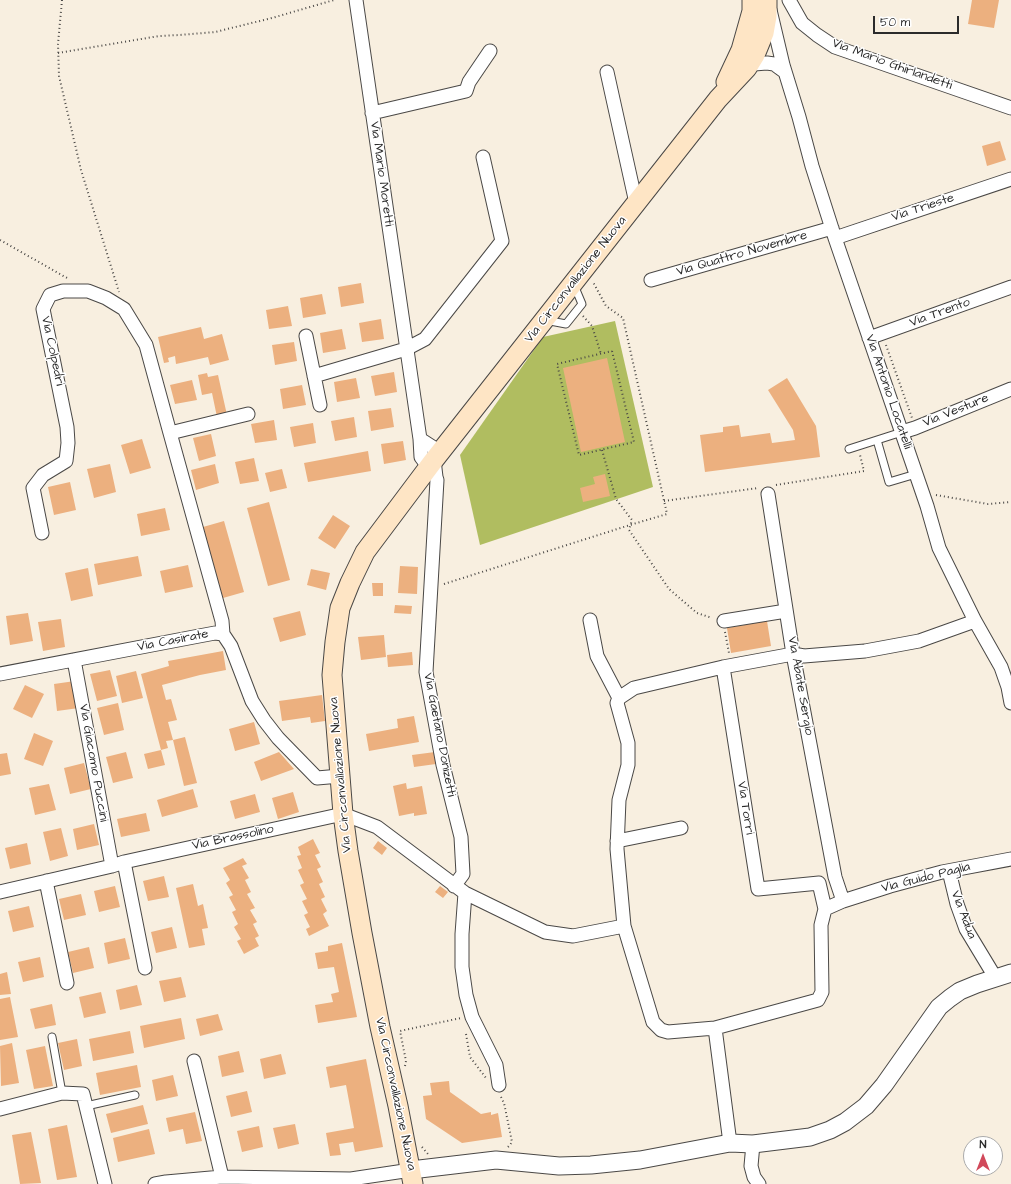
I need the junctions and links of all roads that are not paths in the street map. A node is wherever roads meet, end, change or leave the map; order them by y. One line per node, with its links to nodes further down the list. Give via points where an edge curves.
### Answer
1 (356, 0): 11 (street, Via Mario Moretti)
2 (789, 0): 10 (street, Via Mario Ghirlandetti, via 802,23 835,47)
3 (761, 11): 4 (main road, via 764,33); 7 (street, Via Antonio Locatelli); 9 (main road)
4 (761, 40): 6 (main road); 7 (street, Via Antonio Locatelli, via 772,50)
5 (490, 52): 11 (street, via 469,82 466,91)
6 (747, 68): 7 (street, via 754,64 767,63); 9 (main road)
7 (784, 69): 15 (street, Via Antonio Locatelli)
8 (607, 72): 14 (street)
9 (718, 99): 14 (main road, Via Circonvallazione Nuova)
10 (1011, 108)
11 (372, 113): 22 (street, Via Mario Moretti)
12 (483, 157): 22 (street, via 502,241 425,339)
13 (1011, 179): 15 (street, Via Trieste)
14 (636, 203): 16 (main road, Via Circonvallazione Nuova)
15 (833, 233): 17 (street, Via Quattro Novembre); 21 (street, Via Antonio Locatelli)
16 (578, 278): 19 (main road, Via Circonvallazione Nuova); 19 (lane, via 582,304 566,324)
17 (651, 280)
18 (1011, 287): 21 (street, Via Trento)
19 (545, 320): 31 (main road, Via Circonvallazione Nuova)
20 (306, 336): 23 (street)
21 (869, 338): 27 (street, Via Antonio Locatelli)
22 (406, 349): 23 (street); 31 (street, Via Mario Moretti, via 420,439 434,448)
23 (314, 376): 25 (street)
24 (1011, 389): 27 (street, Via Vesture)
25 (320, 406)
26 (248, 414): 28 (street)
27 (902, 432): 29 (lane); 32 (street, Via Antonio Locatelli)
28 (170, 433): 34 (street, Via Colpedri, via 146,345 124,309 88,291 63,290 50,295 43,309 68,443 66,461 43,475 33,488); 39 (street, Via Colpedri)
29 (877, 440): 30 (lane); 32 (lane, via 889,482)
30 (849, 449)
31 (434, 460): 46 (main road, Via Circonvallazione Nuova, via 365,552 340,608 332,675); 54 (street, Via Gaetano Donizetti, via 437,480 426,672 443,765 461,837 463,874)
32 (916, 474): 38 (street, Via Antonio Locatelli, via 939,548)
33 (768, 494): 35 (street, Via Abate Sergio)
34 (42, 533)
35 (786, 611): 37 (street); 40 (street, Via Abate Sergio)
36 (590, 620): 44 (street, via 597,656)
37 (724, 621)
38 (975, 621): 40 (street, via 919,641 864,651 804,656); 45 (street, Via Antonio Locatelli, via 1001,667)
39 (224, 634): 41 (street, Via Casirate, via 215,633); 46 (street, Via Casirate, via 240,667 252,702 278,738 317,778)
40 (793, 654): 42 (street); 56 (street, Via Abate Sergio, via 835,877)
41 (74, 660): 43 (street, Via Casirate); 51 (street, Via Giacomo Puccini)
42 (727, 666): 44 (street, via 634,688); 57 (street, Via Torri, via 758,889 819,883)
43 (0, 674)
44 (618, 698): 49 (street, via 617,703 628,743 628,766 619,800)
45 (1011, 703)
46 (340, 776): 47 (main road, Via Circonvallazione Nuova)
47 (343, 814): 51 (street, Via Brassolino); 54 (street, via 377,827); 73 (main road, Via Circonvallazione Nuova, via 362,934)
48 (681, 828): 49 (street)
49 (617, 841): 58 (street)
50 (1011, 858): 52 (street, Via Guido Paglia)
51 (118, 864): 53 (street, Via Brassolino); 59 (street)
52 (949, 871): 56 (street, Via Guido Paglia, via 890,886); 60 (street, Via Adua, via 966,929)
53 (46, 881): 55 (street, Via Brassolino); 61 (street)
54 (459, 890): 58 (street, via 545,932 573,936); 65 (street, via 462,967 466,995 472,1017 496,1064)
55 (0, 892)
56 (843, 902): 57 (street, Via Guido Paglia)
57 (825, 909): 62 (street, via 821,925 822,992 818,1000)
58 (624, 926): 62 (street, via 653,1022 661,1030 668,1032)
59 (146, 968)
60 (1003, 975): 71 (street, via 960,991 939,1007 884,1085 866,1106 845,1122 810,1137)
61 (67, 984)
62 (715, 1028): 70 (street)
63 (52, 1037): 66 (lane)
64 (194, 1061): 72 (street)
65 (496, 1088)
66 (62, 1093): 68 (street, via 83,1094); 69 (street)
67 (135, 1095): 68 (lane)
68 (86, 1106): 76 (street)
69 (0, 1109)
70 (730, 1143): 71 (street); 73 (street, via 640,1160 566,1166 496,1160)
71 (753, 1144): 78 (street, via 751,1166)
72 (222, 1177): 74 (street); 77 (street)
73 (412, 1177): 75 (street)
74 (277, 1181): 75 (street)
75 (349, 1181)
76 (105, 1184)
77 (155, 1184)
78 (759, 1184)

